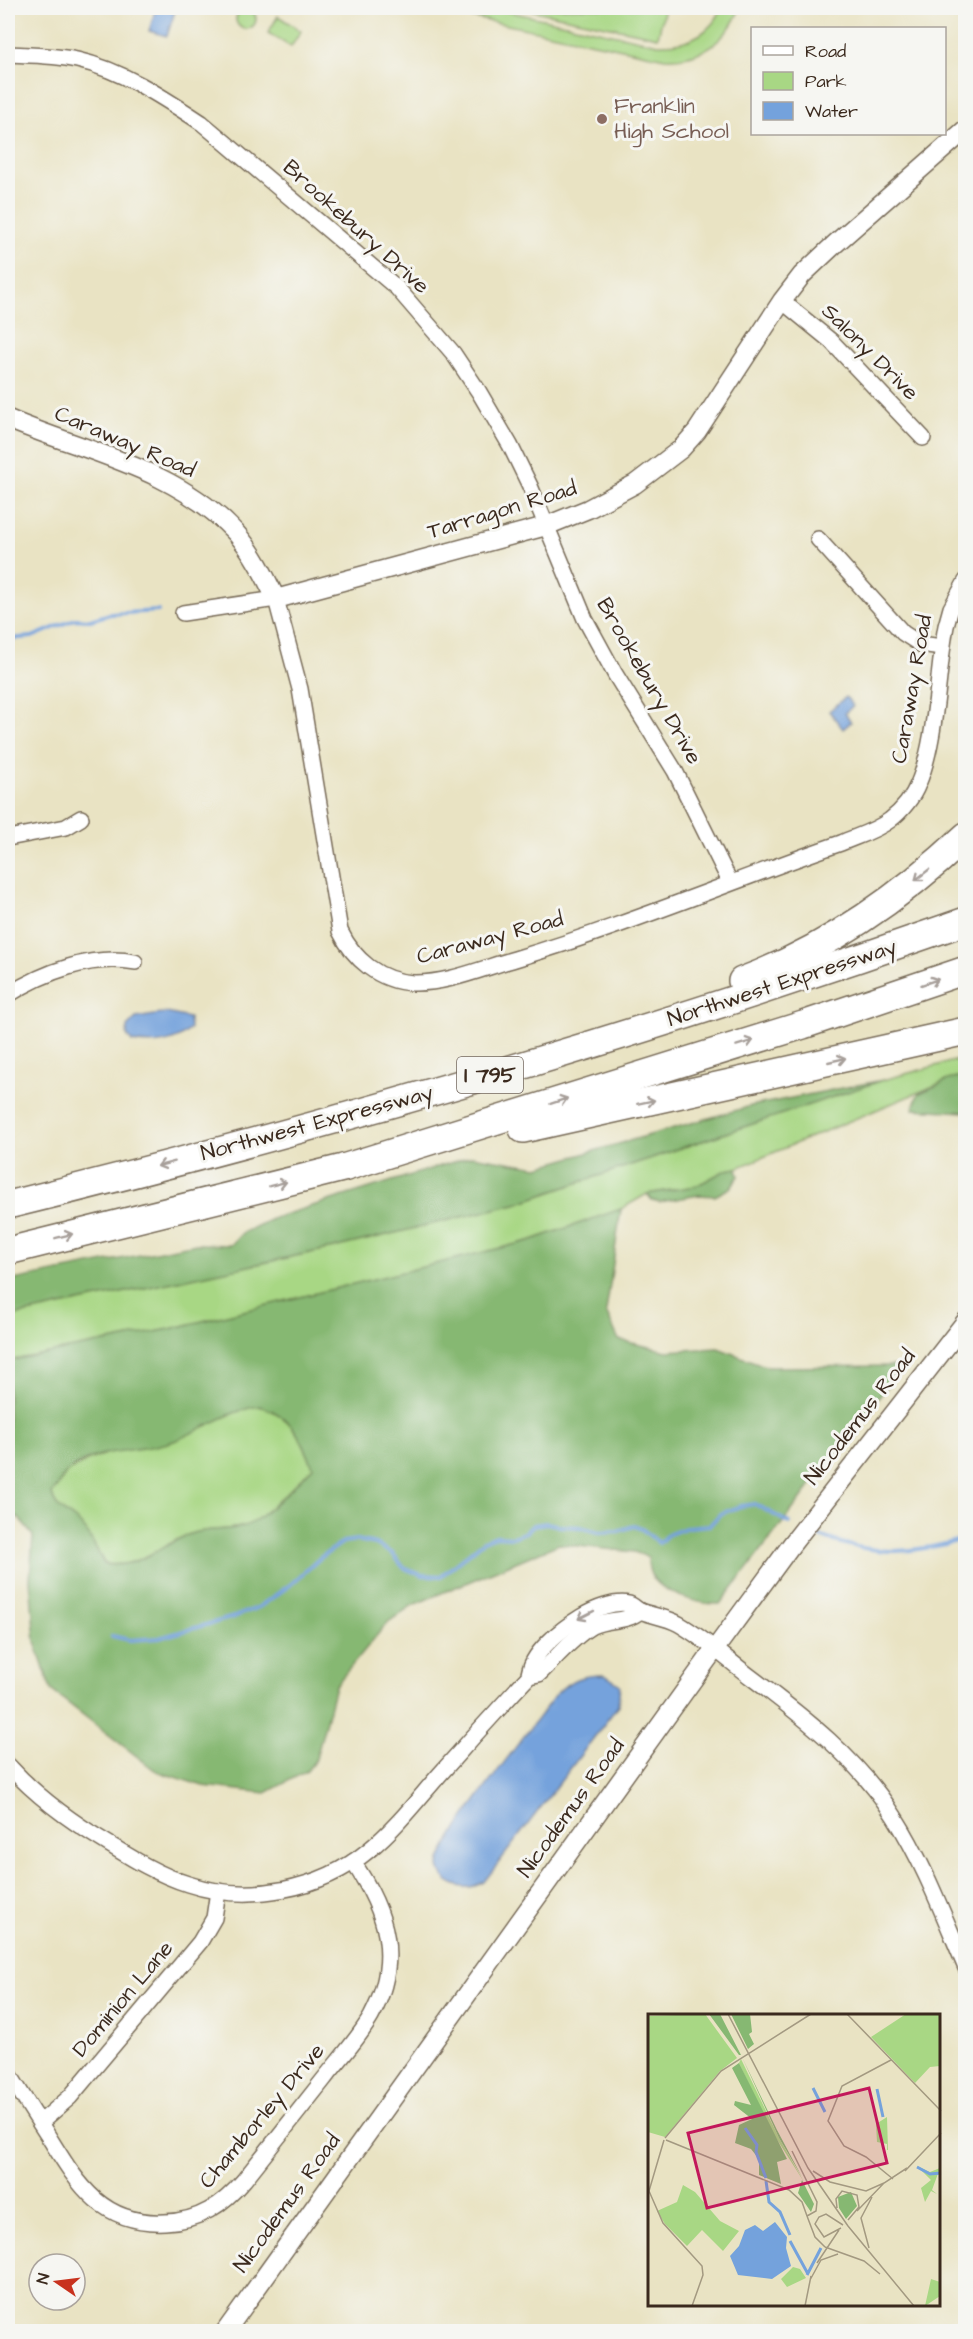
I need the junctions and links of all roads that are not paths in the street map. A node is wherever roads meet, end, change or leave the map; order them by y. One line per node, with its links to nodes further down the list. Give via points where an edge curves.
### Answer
1 (8, 54): 6 (street, Brookebury Drive, via 64,58 99,66 175,105 202,123 397,288 453,353 479,392 510,445)
2 (966, 129): 3 (street, Tarragon Road, via 828,250)
3 (782, 301): 5 (street, Salony Drive, via 831,341); 6 (street, Tarragon Road, via 711,414 681,449 612,498)
4 (8, 419): 9 (street, Caraway Road, via 146,472 196,498 236,533)
5 (923, 438)
6 (546, 526): 9 (street, Tarragon Road); 15 (street, Brookebury Drive, via 585,620 675,771)
7 (818, 539): 11 (street, via 903,633 920,644)
8 (966, 581): 11 (street, Caraway Road, via 951,608)
9 (276, 599): 10 (street, Tarragon Road); 15 (street, Caraway Road, via 300,689 340,930 347,947 383,977 415,983 455,977 573,941)
10 (183, 613)
11 (942, 647): 15 (street, Caraway Road, via 926,761 918,786 905,806 873,830)
12 (81, 819): 14 (street, via 66,827)
13 (966, 836): 21 (highway, one-way to 21, via 880,908 795,958)
14 (8, 838)
15 (730, 882)
16 (966, 921): 21 (highway, Northwest Expressway / I 795, via 768,989)
17 (135, 962): 19 (street, via 115,959 73,966)
18 (966, 970): 22 (highway, Northwest Expressway / I 795, one-way to 18, via 803,1025)
19 (8, 995)
20 (966, 1031): 22 (highway, one-way to 20)
21 (509, 1070): 23 (highway, Northwest Expressway / I 795, one-way to 23)
22 (343, 1168): 24 (highway, Northwest Expressway / I 795, one-way to 22)
23 (8, 1205)
24 (8, 1251)
25 (964, 1324): 26 (street, Nicodemus Road)
26 (715, 1649): 28 (street, via 678,1624 630,1604 614,1604 580,1617 556,1635 530,1665 530,1676 399,1822); 30 (street, via 816,1728 871,1785 908,1839); 33 (street, Nicodemus Road)
27 (8, 1765): 29 (street, via 53,1809 141,1864 190,1885)
28 (352, 1862): 29 (street, via 313,1881 287,1888); 32 (street, Chamborley Drive, via 376,1899 384,1921 387,1963 379,1999 359,2035 231,2196 203,2214 170,2222 142,2221 112,2212 98,2204 75,2180)
29 (218, 1891): 32 (street, Dominion Lane, via 214,1918 200,1942 70,2097)
30 (966, 1968)
31 (8, 2072): 32 (street, Chamborley Drive)
32 (40, 2124)
33 (225, 2331)

